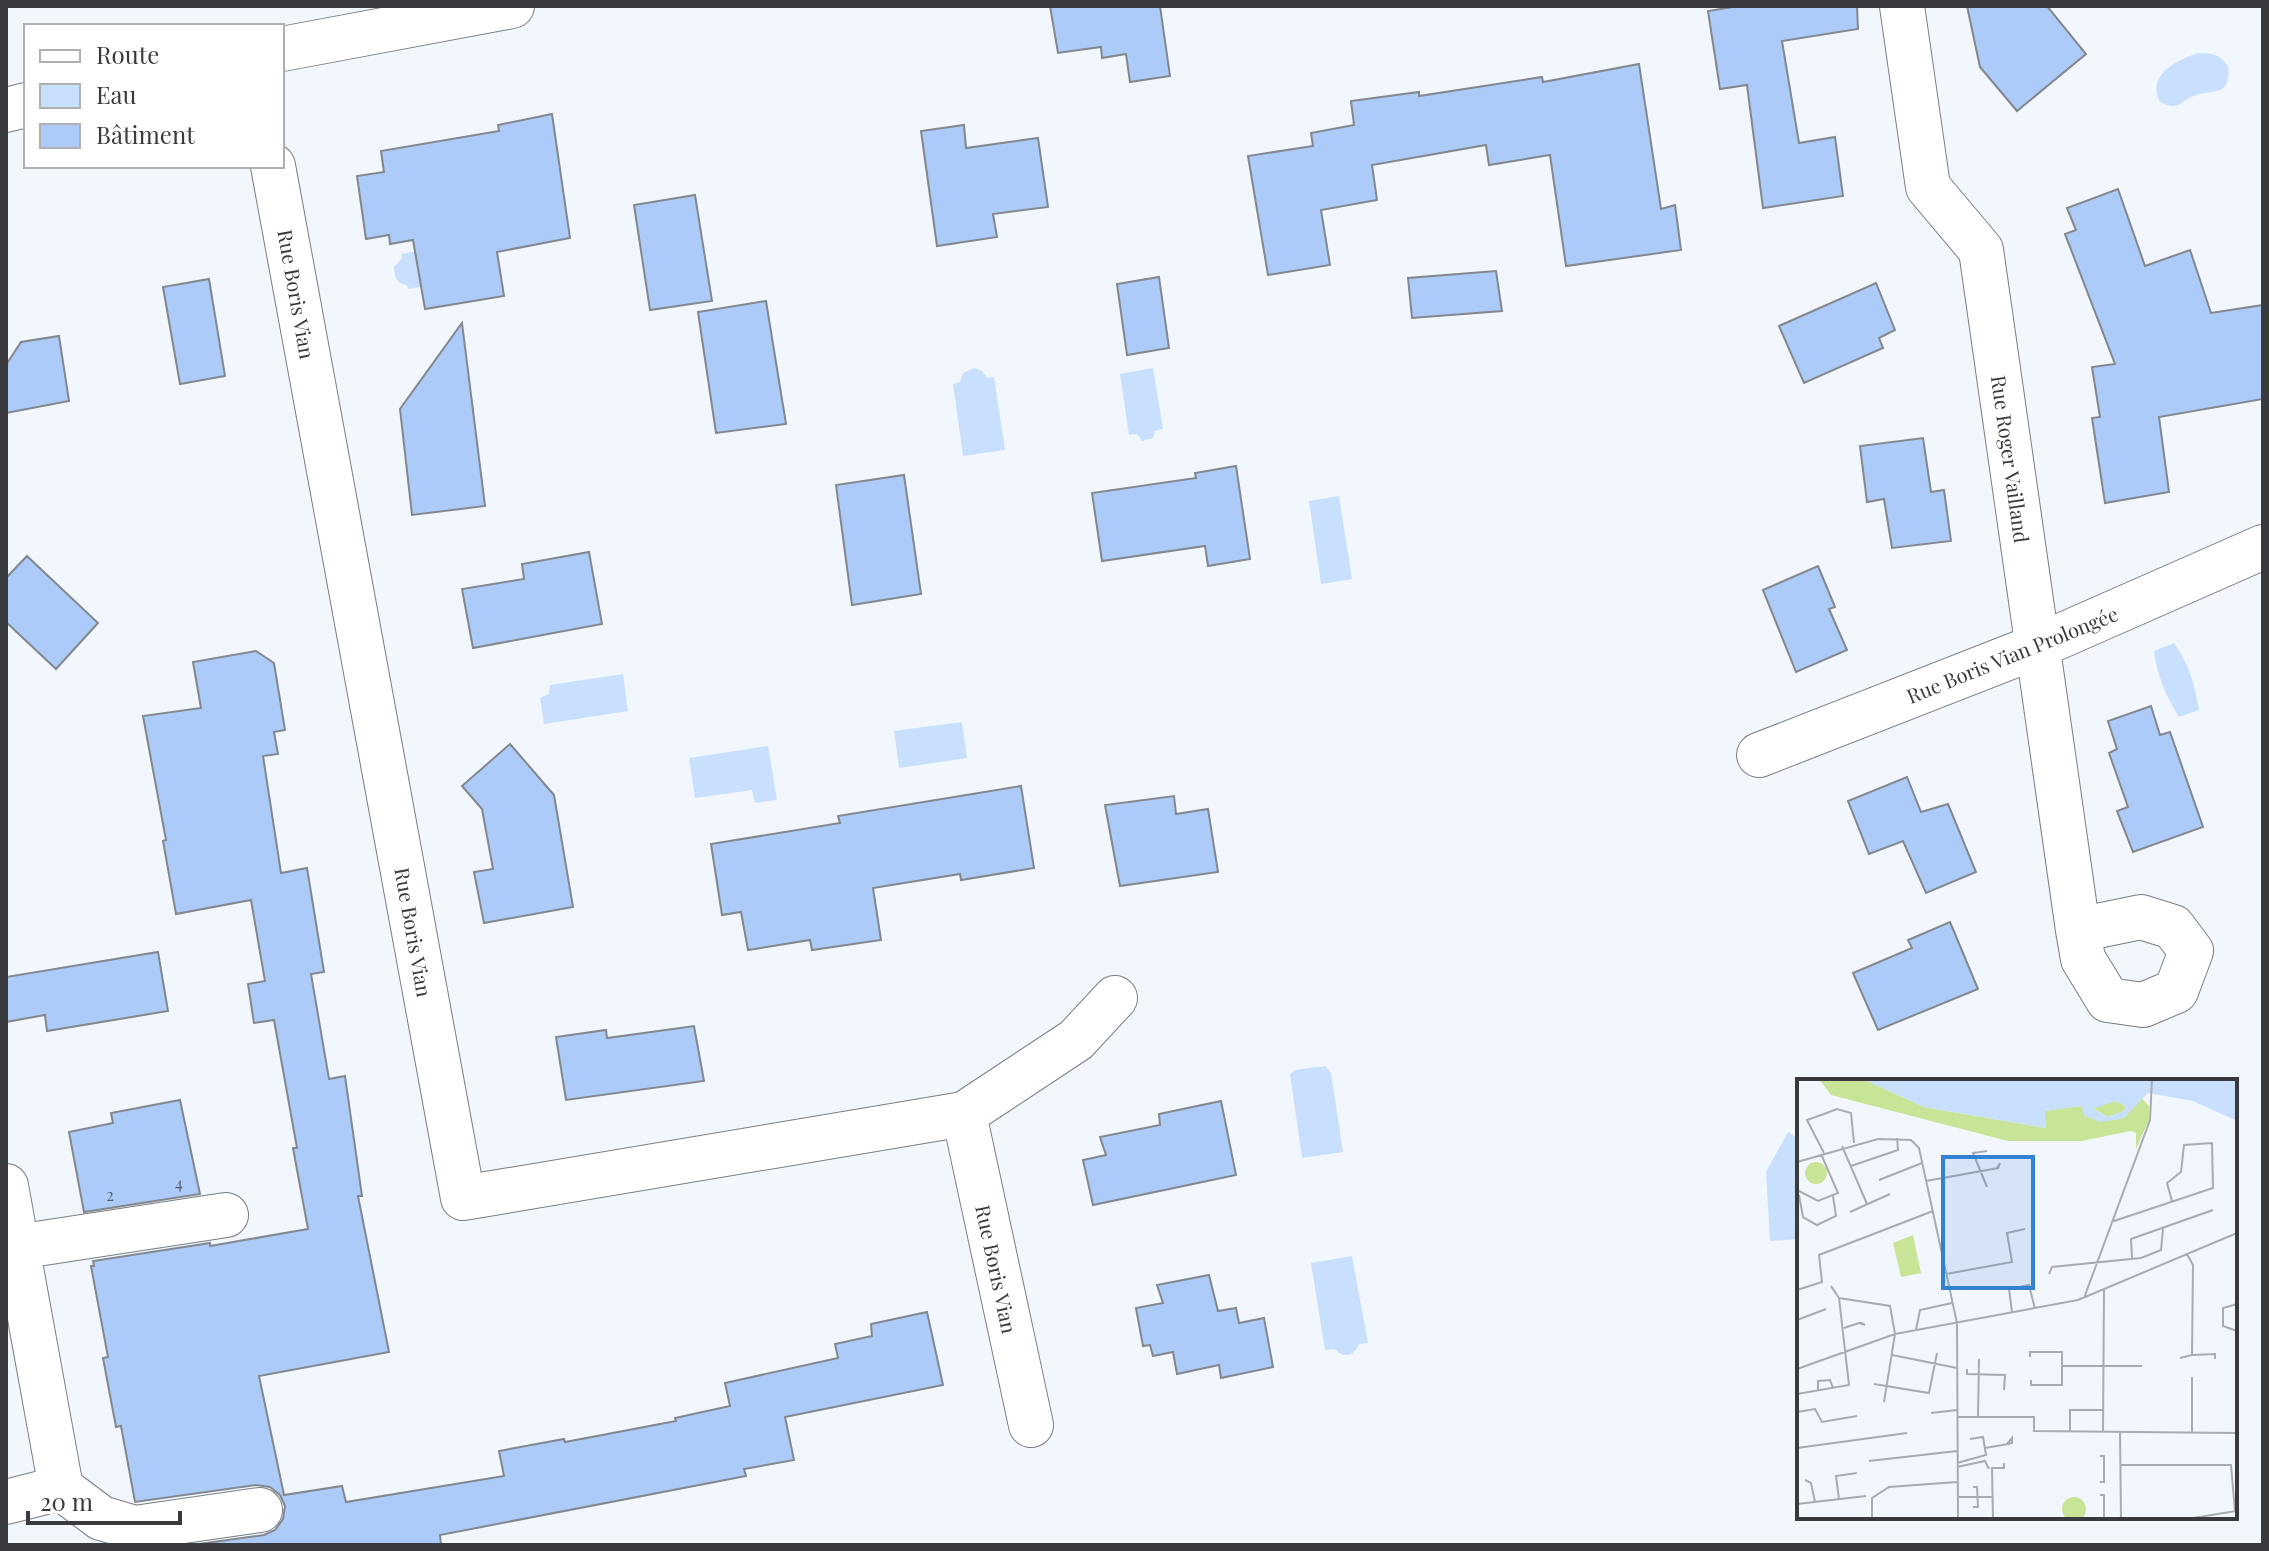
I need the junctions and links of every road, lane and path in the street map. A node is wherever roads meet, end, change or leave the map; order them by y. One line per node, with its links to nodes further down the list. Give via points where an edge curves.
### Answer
1 (512, 6): 3 (street)
2 (1902, 6): 6 (street, Rue Roger Vailland, via 1928,187 1981,250)
3 (284, 49)
4 (273, 168): 10 (street, Rue Boris Vian, via 463,1198)
5 (2263, 547): 6 (street, Rue Boris Vian Prolongée)
6 (2038, 646): 7 (street, Rue Boris Vian Prolongée); 8 (street, Rue Roger Vailland)
7 (1759, 755)
8 (2078, 930)
9 (1115, 998): 10 (street, Rue Boris Vian, via 1076,1040)
10 (964, 1114): 14 (street, Rue Boris Vian)
11 (6, 1186): 13 (street)
12 (226, 1215): 13 (street)
13 (17, 1247): 15 (street)
14 (1031, 1425)
15 (61, 1488): 16 (street); 17 (street, via 101,1518 135,1528)
16 (6, 1502)
17 (260, 1510)

